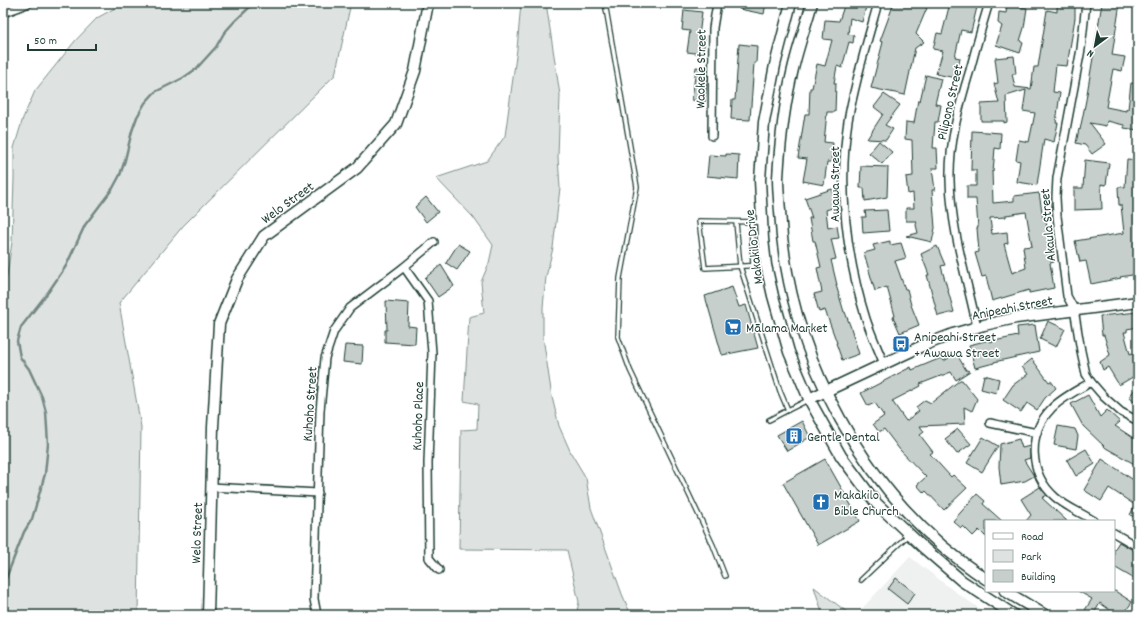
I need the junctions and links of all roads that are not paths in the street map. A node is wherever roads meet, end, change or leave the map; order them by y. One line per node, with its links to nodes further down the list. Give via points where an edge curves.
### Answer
1 (28, 3): 10 (street)
2 (428, 3): 32 (main road, Welo Street, via 416,71 396,124 357,168 264,236 237,279 219,324)
3 (605, 3): 39 (lane, via 637,187 620,278 618,337 630,370 713,545)
4 (717, 3): 11 (street, Waokele Street, via 713,28)
5 (791, 3): 14 (main road, Makakilo Drive, via 774,65 764,122 760,180)
6 (812, 3): 25 (main road, Makakilo Drive, via 793,69 783,117 778,180 781,236 790,292 806,346)
7 (878, 3): 23 (street, Awawa Street, via 858,73 844,171 846,221 853,271 866,319)
8 (989, 3): 22 (street, Pilipono Street, via 954,128 950,180 956,232)
9 (1086, 3): 21 (street, Akaula Street, via 1056,197 1056,216 1067,296)
10 (3, 13)
11 (712, 136)
12 (736, 222): 13 (lane); 17 (lane); 17 (lane, via 699,221 705,268)
13 (751, 222): 14 (lane); 18 (lane)
14 (762, 222): 16 (main road, Makakilo Drive)
15 (434, 242): 19 (street, Kuhoho Street)
16 (766, 265): 18 (lane); 26 (main road, Makakilo Drive, via 789,352)
17 (740, 266): 18 (lane); 27 (lane)
18 (753, 266)
19 (404, 267): 33 (street, Kuhoho Street, via 350,308 334,331 325,358 320,411); 38 (street, Kuhoho Place, via 428,301 432,353 428,558)
20 (1138, 302): 21 (main road, Anipeahi Street)
21 (1074, 309): 22 (main road, Anipeahi Street); 24 (street, Akaula Street, via 1086,374)
22 (977, 327): 23 (main road, Anipeahi Street, via 922,346)
23 (884, 364): 25 (main road, Anipeahi Street)
24 (1091, 382): 29 (street, Akaula Street, via 1121,412); 31 (street, via 1051,409)
25 (825, 391): 26 (main road, Anipeahi Street); 40 (main road, Makakilo Drive, via 856,446 889,492 928,533)
26 (809, 399): 27 (lane); 35 (main road, Makakilo Drive, via 841,456 876,503)
27 (788, 410): 28 (lane)
28 (769, 420)
29 (1138, 421)
30 (990, 423): 31 (street)
31 (1036, 433): 34 (street, via 1035,461 1046,487 1062,502)
32 (212, 487): 33 (street); 43 (main road, Welo Street)
33 (318, 493): 44 (street, Kuhoho Street, via 314,598)
34 (1092, 520)
35 (908, 534): 41 (lane); 45 (main road, Makakilo Drive, via 962,581)
36 (1115, 534): 37 (street)
37 (1138, 547)
38 (439, 570)
39 (725, 576)
40 (985, 578)
41 (862, 580)
42 (1007, 592): 46 (main road)
43 (208, 615)
44 (317, 615)
45 (1014, 615)
46 (1045, 615)

